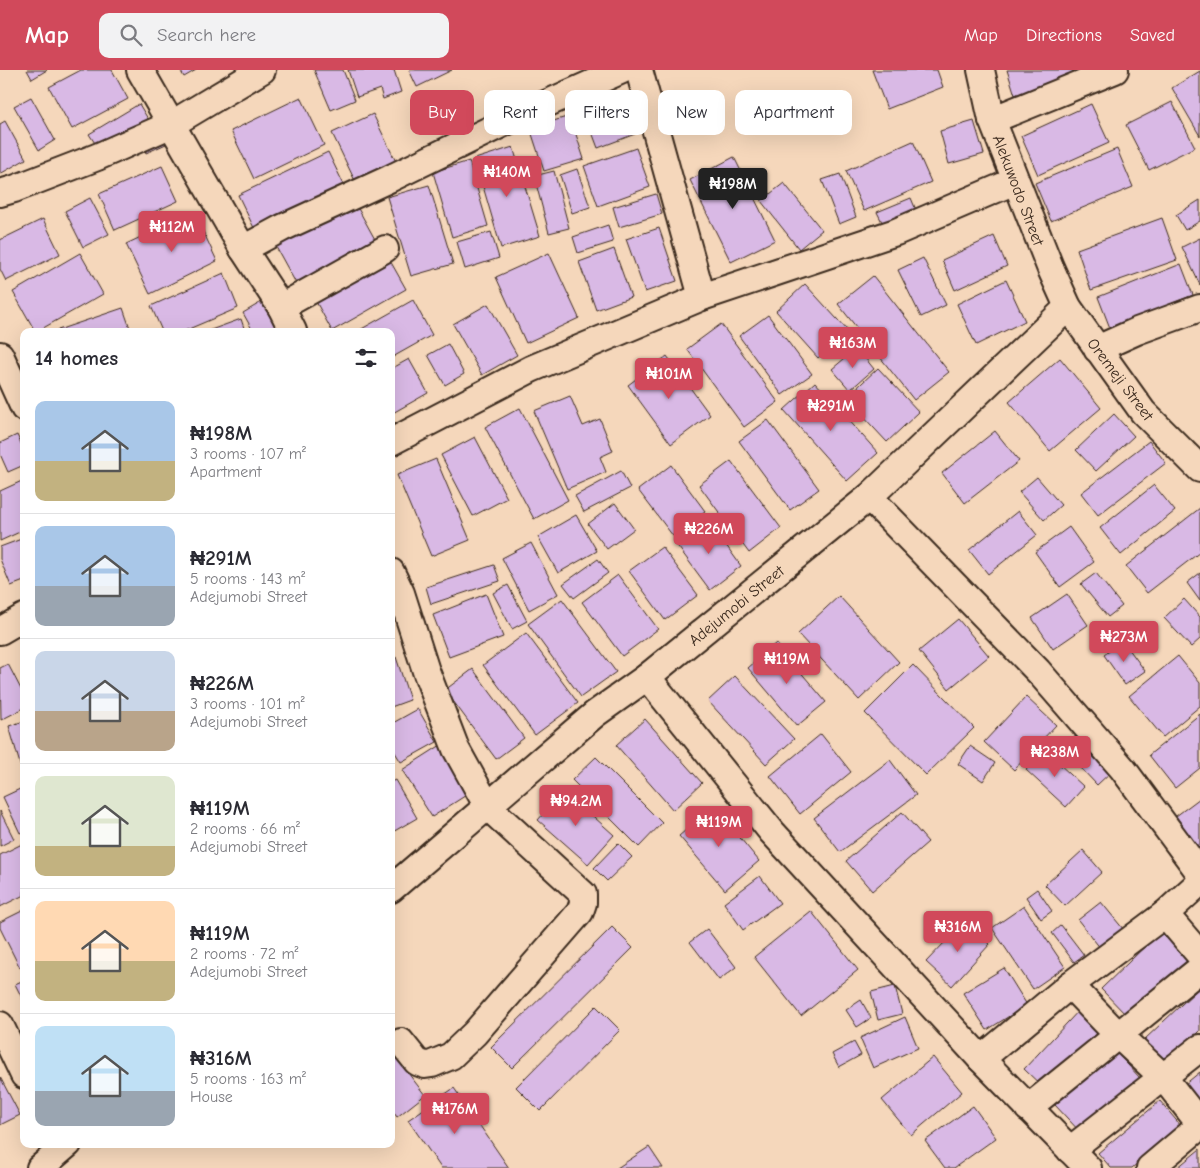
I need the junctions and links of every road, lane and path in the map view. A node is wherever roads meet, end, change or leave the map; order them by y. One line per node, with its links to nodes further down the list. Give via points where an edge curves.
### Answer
1 (140, 70): 8 (street)
2 (262, 70): 8 (street)
3 (622, 70): 11 (street, via 512,118)
4 (639, 70): 13 (street)
5 (981, 70): 7 (street, Alekuwodo Street)
6 (1115, 70): 7 (street)
7 (992, 120): 9 (street, Alekuwodo Street)
8 (172, 124): 10 (street, via 97,157); 11 (street)
9 (1015, 181): 13 (street, via 896,232); 15 (street, Alekuwodo Street)
10 (0, 193)
11 (243, 249): 14 (street)
12 (385, 249): 14 (street)
13 (702, 297): 21 (street, via 531,369)
14 (281, 307): 17 (street)
15 (1068, 307): 18 (street, Oremeji Street); 23 (street, Adejumobi Street)
16 (1200, 308): 18 (street)
17 (292, 328)
18 (1097, 349): 22 (street, Oremeji Street, via 1143,412)
19 (0, 355): 20 (street)
20 (20, 399)
21 (395, 440)
22 (1200, 469)
23 (869, 496): 27 (street, Adejumobi Street); 29 (street, via 1051,686 1123,769)
24 (395, 580): 28 (street, via 456,748)
25 (20, 619): 26 (street)
26 (0, 631)
27 (647, 677): 28 (street, Adejumobi Street, via 595,714); 40 (street, via 772,832)
28 (488, 808): 31 (street, Adejumobi Street); 38 (street, via 583,894 580,912 475,1033 451,1056 425,1065 418,1062)
29 (1200, 873)
30 (1200, 882): 32 (street)
31 (395, 886)
32 (1165, 914): 33 (street); 35 (street)
33 (1200, 955)
34 (1200, 969): 37 (street)
35 (1070, 986): 37 (street); 40 (street)
36 (0, 1025): 41 (street)
37 (1118, 1035): 42 (street); 43 (street)
38 (401, 1042)
39 (1200, 1048): 42 (street)
40 (981, 1059): 43 (street)
41 (20, 1067)
42 (1164, 1078): 44 (street); 46 (street)
43 (1028, 1108): 46 (street)
44 (1200, 1125): 48 (street)
45 (59, 1148): 47 (street)
46 (1079, 1159)
47 (40, 1168)
48 (1150, 1168)

